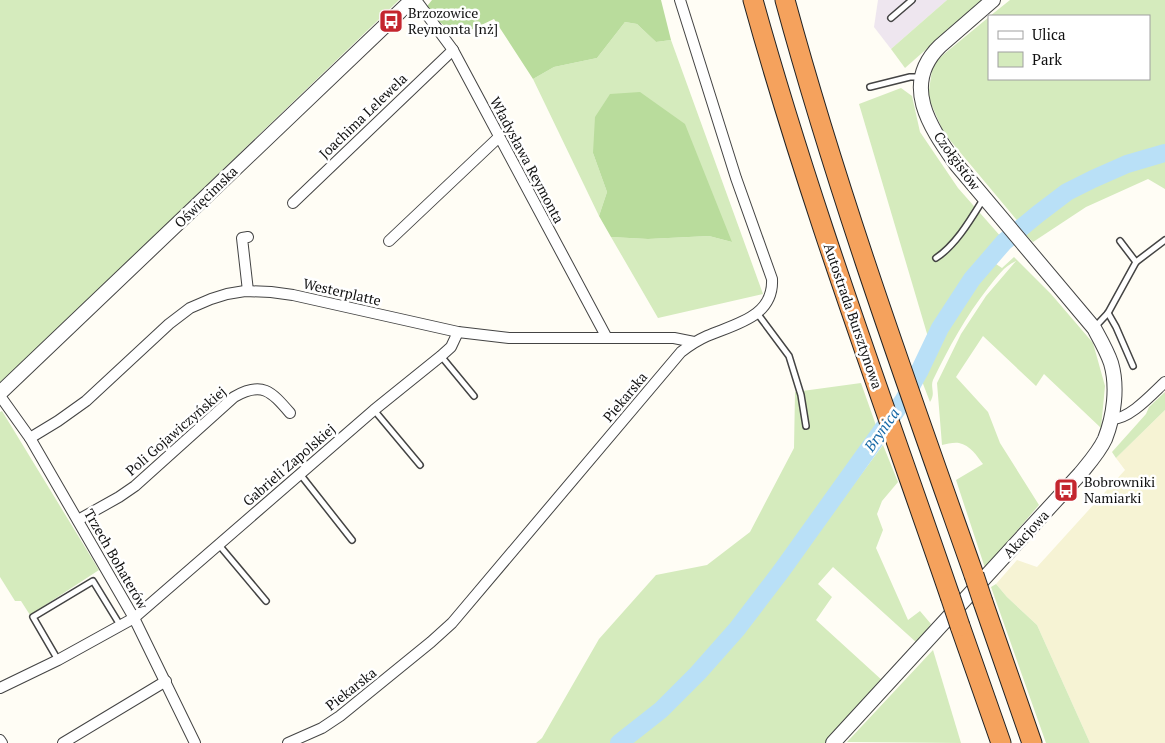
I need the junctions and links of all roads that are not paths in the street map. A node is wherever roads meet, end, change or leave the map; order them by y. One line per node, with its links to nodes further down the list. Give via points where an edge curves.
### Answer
1 (414, 0): 8 (street, Władysława Reymonta); 31 (street, Oświęcimska)
2 (680, 0): 22 (street, Piekarska, via 736,178 772,279 770,298)
3 (753, 0): 53 (highway, Autostrada Bursztynowa, bridge, via 826,237)
4 (785, 0): 54 (highway, bridge, via 820,123 880,304)
5 (912, 0): 7 (lane)
6 (993, 0): 9 (street, Czołgistów, via 933,52)
7 (891, 18)
8 (453, 50): 11 (street, Władysława Reymonta); 13 (street, Joachima Lelewela)
9 (921, 77): 10 (lane, via 910,76); 12 (street, Czołgistów, via 922,99 929,121 956,164)
10 (870, 87)
11 (499, 137): 16 (street); 26 (street, Władysława Reymonta)
12 (984, 198): 18 (street, Czołgistów); 19 (lane, via 947,250)
13 (293, 203)
14 (248, 237): 21 (street, via 242,238)
15 (1165, 240): 20 (lane)
16 (389, 241)
17 (1120, 241): 20 (lane)
18 (1027, 248): 24 (street, Akacjowa)
19 (936, 258)
20 (1136, 262): 23 (lane)
21 (248, 291): 25 (street, Westerplatte, via 293,295); 37 (street, Westerplatte, via 227,294 190,308 168,324 86,401)
22 (757, 313): 27 (street, Piekarska); 36 (lane, via 789,356)
23 (1108, 313): 24 (lane); 29 (lane)
24 (1094, 328): 35 (street, Akacjowa, via 1114,378)
25 (458, 332): 26 (street, Westerplatte, via 509,338); 28 (street, Gabrieli Zapolskiej, via 451,347)
26 (607, 338): 27 (street, Westerplatte, via 674,338)
27 (694, 342): 51 (street, Piekarska, via 681,352 452,623 340,716)
28 (441, 356): 32 (lane); 33 (street, Gabrieli Zapolskiej)
29 (1133, 366)
30 (1165, 382): 35 (street, via 1135,409)
31 (0, 394): 37 (street, Trzech Bohaterów)
32 (474, 396)
33 (374, 410): 38 (lane); 39 (street, Gabrieli Zapolskiej)
34 (290, 413): 40 (street, Poli Gojawiczyńskiej, via 265,390 242,392 135,486)
35 (1112, 419): 52 (street, Akacjowa, via 1104,440 1080,474)
36 (806, 426)
37 (30, 438): 40 (street, Trzech Bohaterów)
38 (420, 465)
39 (300, 474): 41 (lane); 42 (street, Gabrieli Zapolskiej)
40 (78, 520): 44 (street, Trzech Bohaterów)
41 (352, 540)
42 (218, 544): 43 (lane); 44 (street, Gabrieli Zapolskiej)
43 (266, 601)
44 (134, 618): 45 (street, Gabrieli Zapolskiej); 47 (street, Trzech Bohaterów)
45 (120, 625): 46 (street, Gabrieli Zapolskiej); 46 (lane, via 93,581 33,617)
46 (58, 660): 48 (street, Gabrieli Zapolskiej)
47 (166, 682): 49 (street); 50 (street, Trzech Bohaterów)
48 (0, 688)
49 (63, 743)
50 (195, 743)
51 (288, 743)
52 (833, 743)
53 (1001, 743)
54 (1032, 743)

